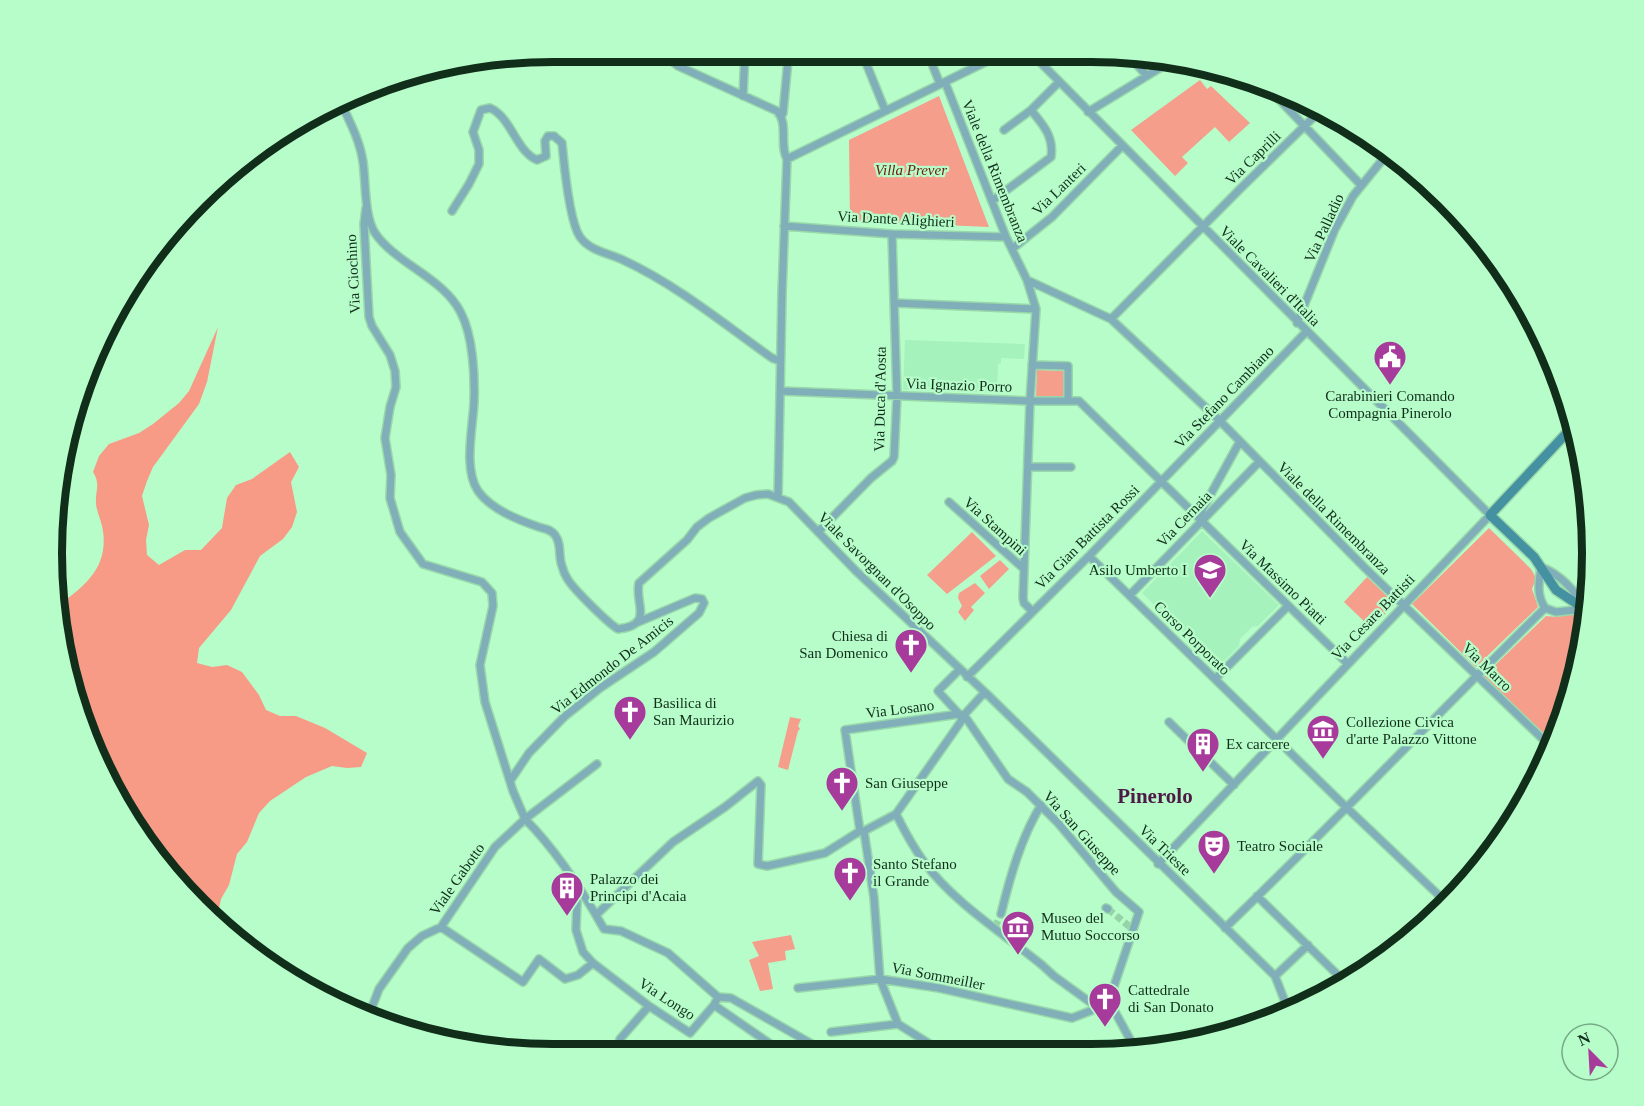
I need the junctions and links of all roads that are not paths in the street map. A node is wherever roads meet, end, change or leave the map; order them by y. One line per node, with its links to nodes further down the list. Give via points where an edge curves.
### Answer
1 (673, 62): 13 (street)
2 (745, 62): 13 (street)
3 (788, 62): 20 (street)
4 (866, 62): 16 (street)
5 (931, 62): 12 (street, Viale della Rimembranza)
6 (980, 62): 12 (street)
7 (1040, 62): 11 (street, Viale Cavalieri d'Italia)
8 (1136, 64): 10 (street)
9 (1162, 67): 10 (street)
10 (1147, 76): 18 (street)
11 (1059, 82): 17 (street); 18 (street, Viale Cavalieri d'Italia)
12 (943, 83): 16 (street); 28 (street, Viale della Rimembranza)
13 (743, 96): 20 (street, via 777,111)
14 (1279, 99): 21 (street)
15 (343, 109): 27 (street, via 360,146)
16 (885, 110): 25 (street)
17 (1030, 110): 22 (street); 28 (street, via 1050,135 1051,157)
18 (1088, 112): 23 (street, Viale Cavalieri d'Italia)
19 (1316, 116): 21 (street, Via Caprilli)
20 (781, 117): 25 (street)
21 (1305, 126): 26 (street); 31 (street, Via Caprilli)
22 (1004, 130)
23 (1122, 146): 31 (street, Viale Cavalieri d'Italia); 34 (street, Via Lanteri, via 1052,217)
24 (1384, 158): 26 (street, Via Palladio)
25 (787, 159): 30 (street)
26 (1361, 185): 39 (street, Via Palladio, via 1335,229)
27 (367, 200): 69 (street, via 374,231 382,242 442,289 461,311 473,362 470,455 477,489 496,507 553,532 567,580 613,626 618,629); 81 (street, Via Ciochino, via 364,224 369,317 395,371 396,387 385,438 390,498 400,532 423,564 482,582 492,593 493,606 480,665 485,702)
28 (992, 201): 33 (street, Viale della Rimembranza)
29 (452, 211): 41 (street, via 478,164 473,132 481,111 497,111 537,160 546,156 545,141 554,136 562,143 578,235 587,245 622,259 687,296)
30 (784, 226): 32 (street, Via Dante Alighieri); 41 (street)
31 (1202, 227): 38 (street, Via Caprilli); 39 (street, Viale Cavalieri d'Italia)
32 (892, 234): 33 (street, Via Dante Alighieri); 36 (street, Via Duca d'Aosta)
33 (1006, 237): 34 (street, Viale della Rimembranza)
34 (1012, 249): 35 (street, Viale della Rimembranza)
35 (1027, 280): 37 (street); 38 (street, Viale della Rimembranza)
36 (894, 303): 37 (street); 44 (street, Via Duca d'Aosta)
37 (1036, 309): 42 (street)
38 (1111, 319): 47 (street, Viale della Rimembranza)
39 (1297, 323): 40 (street, Viale Cavalieri d'Italia)
40 (1306, 332): 47 (street, Via Stefano Cambiano); 56 (street, Viale Cavalieri d'Italia)
41 (780, 361): 43 (street)
42 (1032, 365): 45 (street, via 1068,366); 46 (street)
43 (780, 391): 44 (street, Via Ignazio Porro); 54 (street)
44 (897, 396): 46 (street, Via Ignazio Porro); 58 (street, Via Duca d'Aosta, via 892,461)
45 (1068, 400): 46 (street, Via Ignazio Porro); 53 (street, Via Massimo Piatti, via 1079,401)
46 (1030, 401): 51 (street)
47 (1219, 420): 49 (street, Viale della Rimembranza); 53 (street, Via Stefano Cambiano)
48 (1567, 432): 56 (street)
49 (1239, 442): 50 (street, Viale della Rimembranza); 57 (street, via 1202,510)
50 (1259, 462): 57 (street, Via Cernaia); 63 (street, Viale della Rimembranza)
51 (1028, 467): 52 (street); 61 (street)
52 (1071, 467)
53 (1161, 481): 57 (street, Via Massimo Piatti); 59 (street, Via Gian Battista Rossi)
54 (778, 496): 58 (street, Viale Savorgnan d'Osoppo); 69 (street, via 745,498 697,527 639,583 636,592 641,608)
55 (949, 502): 61 (street, Via Stampini)
56 (1490, 515): 60 (street); 63 (street, Via Cesare Battisti)
57 (1201, 520): 62 (street, Via Cernaia); 65 (street, Via Massimo Piatti)
58 (818, 532): 71 (street, Viale Savorgnan d'Osoppo)
59 (1089, 556): 62 (street, Corso Porporato); 67 (street, Via Gian Battista Rossi)
60 (1542, 567): 64 (street, via 1556,590); 66 (street, via 1538,588)
61 (1024, 569): 67 (street, via 1024,603)
62 (1130, 595): 74 (street, Corso Porporato)
63 (1404, 605): 70 (street, Via Cesare Battisti); 72 (street, Via Marro)
64 (1579, 605)
65 (1288, 606): 70 (street, Via Massimo Piatti); 74 (street)
66 (1545, 608): 68 (street, via 1556,612); 72 (street)
67 (1032, 611): 73 (street, Via Gian Battista Rossi)
68 (1579, 611)
69 (635, 624): 81 (street, Via Edmondo De Amicis, via 695,598 704,603 699,613 654,652 564,717 529,753)
70 (1347, 663): 78 (street, Via Cesare Battisti)
71 (957, 668): 73 (street, Viale Savorgnan d'Osoppo); 76 (street, Via San Giuseppe, via 938,691)
72 (1476, 676): 79 (street, Via Marro); 84 (street)
73 (967, 677): 75 (street, Via Trieste)
74 (1215, 679): 78 (street, Corso Porporato)
75 (984, 693): 76 (street); 88 (street, Via Trieste)
76 (962, 715): 83 (street, Via San Giuseppe, via 1008,779); 85 (street); 87 (street, Via Losano, via 845,730)
77 (1169, 722): 82 (street)
78 (1277, 739): 82 (street, Via Cesare Battisti); 84 (street, Corso Porporato)
79 (1545, 741)
80 (597, 764): 86 (street, Viale Gabotto)
81 (510, 781): 86 (street)
82 (1234, 786): 88 (street, Via Cesare Battisti)
83 (1041, 805): 92 (street, via 1012,872); 103 (street, Via San Giuseppe, via 1116,892 1139,912)
84 (1347, 808): 90 (street); 91 (street, Corso Porporato)
85 (896, 814): 87 (street); 107 (street, via 924,862 952,892)
86 (525, 819): 89 (street); 94 (street, Viale Gabotto, via 495,847)
87 (862, 831): 93 (street, via 825,852 767,866 758,864 758,781 673,842); 100 (street, via 874,898)
88 (1158, 864): 95 (street, Via Trieste)
89 (575, 882): 93 (street); 97 (street, via 576,932 583,952)
90 (1257, 896): 95 (street); 96 (street)
91 (1442, 898)
92 (1001, 914)
93 (596, 915): 102 (street, via 604,929 621,931 668,952)
94 (441, 927): 97 (street, via 523,982 539,959 566,979); 108 (street, Viale Gabotto, via 408,948 379,989)
95 (1225, 927): 98 (street, Via Trieste)
96 (1308, 945): 98 (street); 99 (street)
97 (593, 963): 106 (street, Via Longo)
98 (1275, 976): 104 (street)
99 (1341, 977)
100 (880, 979): 101 (street, Via Sommeiller); 107 (street, Via Sommeiller, via 1072,1018); 109 (street)
101 (798, 988)
102 (718, 997): 105 (street, Via Longo); 114 (street, via 731,998)
103 (1109, 1001): 107 (street); 111 (street)
104 (1286, 1004)
105 (714, 1005): 106 (street, Via Longo, via 690,1033); 113 (street)
106 (649, 1006): 112 (street, via 620,1039)
107 (1098, 1008)
108 (371, 1009)
109 (898, 1024): 110 (street); 115 (street)
110 (831, 1032)
111 (1132, 1042)
112 (624, 1044)
113 (770, 1044)
114 (812, 1044)
115 (930, 1044)

